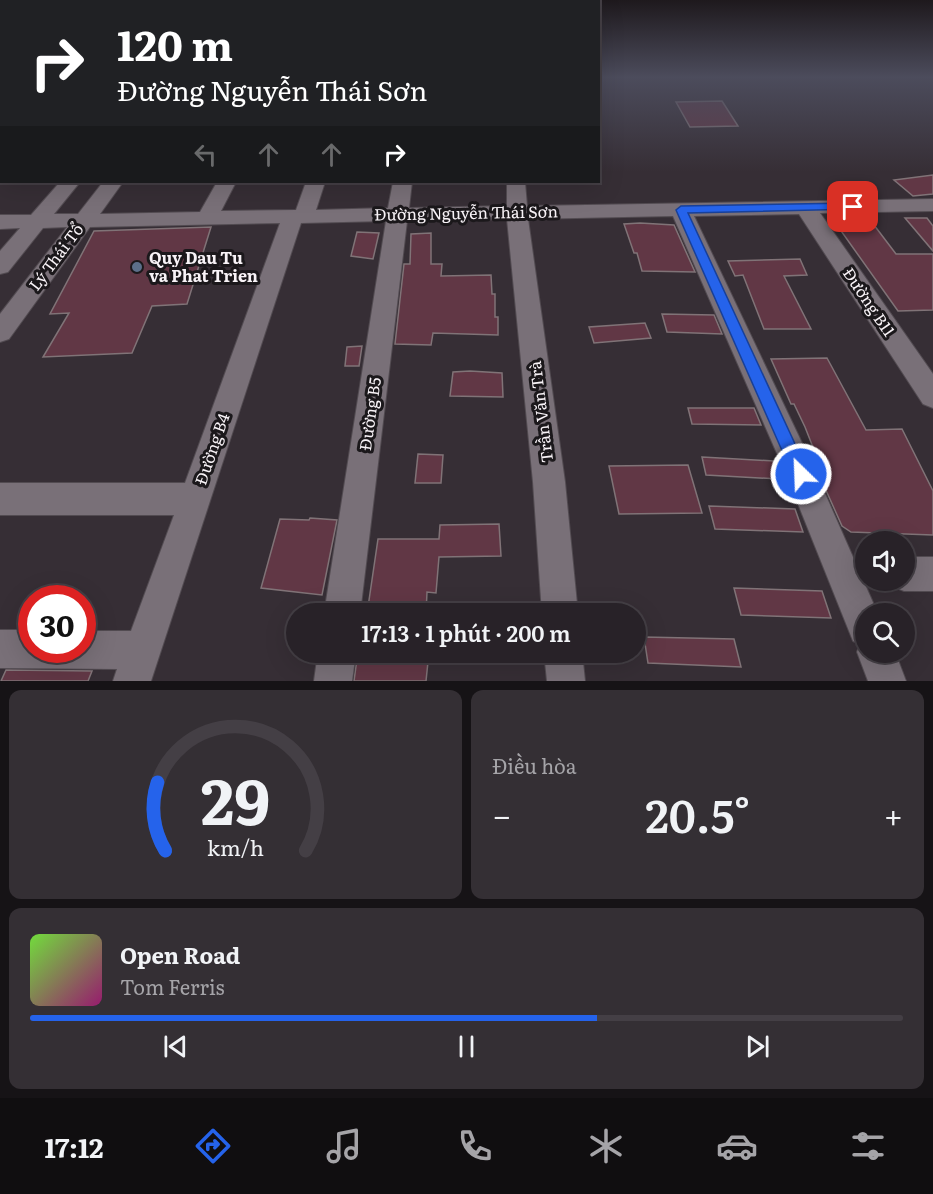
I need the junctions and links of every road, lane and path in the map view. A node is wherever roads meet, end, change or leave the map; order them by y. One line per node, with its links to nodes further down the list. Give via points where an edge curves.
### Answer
1 (69, 183): 15 (street)
2 (112, 183): 14 (street, Lý Thái Tổ)
3 (225, 183): 13 (street)
4 (315, 183): 12 (street, Đường B4)
5 (402, 183): 11 (street, Đường B5)
6 (516, 183): 10 (street, Trần Văn Trà)
7 (805, 207): 8 (street, Đường Nguyễn Thái Sơn); 9 (street, Đường Nguyễn Thái Sơn); 19 (street, Đường B11)
8 (930, 208)
9 (681, 210): 10 (street, Đường Nguyễn Thái Sơn); 22 (street, via 801,474)
10 (517, 212): 11 (street, Đường Nguyễn Thái Sơn); 26 (street, Trần Văn Trà)
11 (397, 215): 12 (street, Đường Nguyễn Thái Sơn); 25 (street, Đường B5)
12 (298, 217): 13 (street, Đường Nguyễn Thái Sơn); 21 (street, Đường B4)
13 (207, 218): 14 (street, Đường Nguyễn Thái Sơn)
14 (84, 220): 15 (street, Đường Nguyễn Thái Sơn); 18 (street, Lý Thái Tổ)
15 (37, 221): 16 (street, Đường Nguyễn Thái Sơn); 17 (street)
16 (0, 222)
17 (0, 266)
18 (0, 332)
19 (933, 396)
20 (0, 499): 21 (street)
21 (195, 499): 34 (street, Đường B4)
22 (854, 574): 27 (street)
23 (915, 574): 24 (street)
24 (933, 574)
25 (344, 603)
26 (559, 603)
27 (860, 603)
28 (0, 649): 29 (street)
29 (18, 650)
30 (96, 659): 34 (street)
31 (335, 663): 35 (street)
32 (565, 663): 36 (street)
33 (880, 663): 37 (street)
34 (137, 665)
35 (333, 681)
36 (566, 681)
37 (887, 681)

